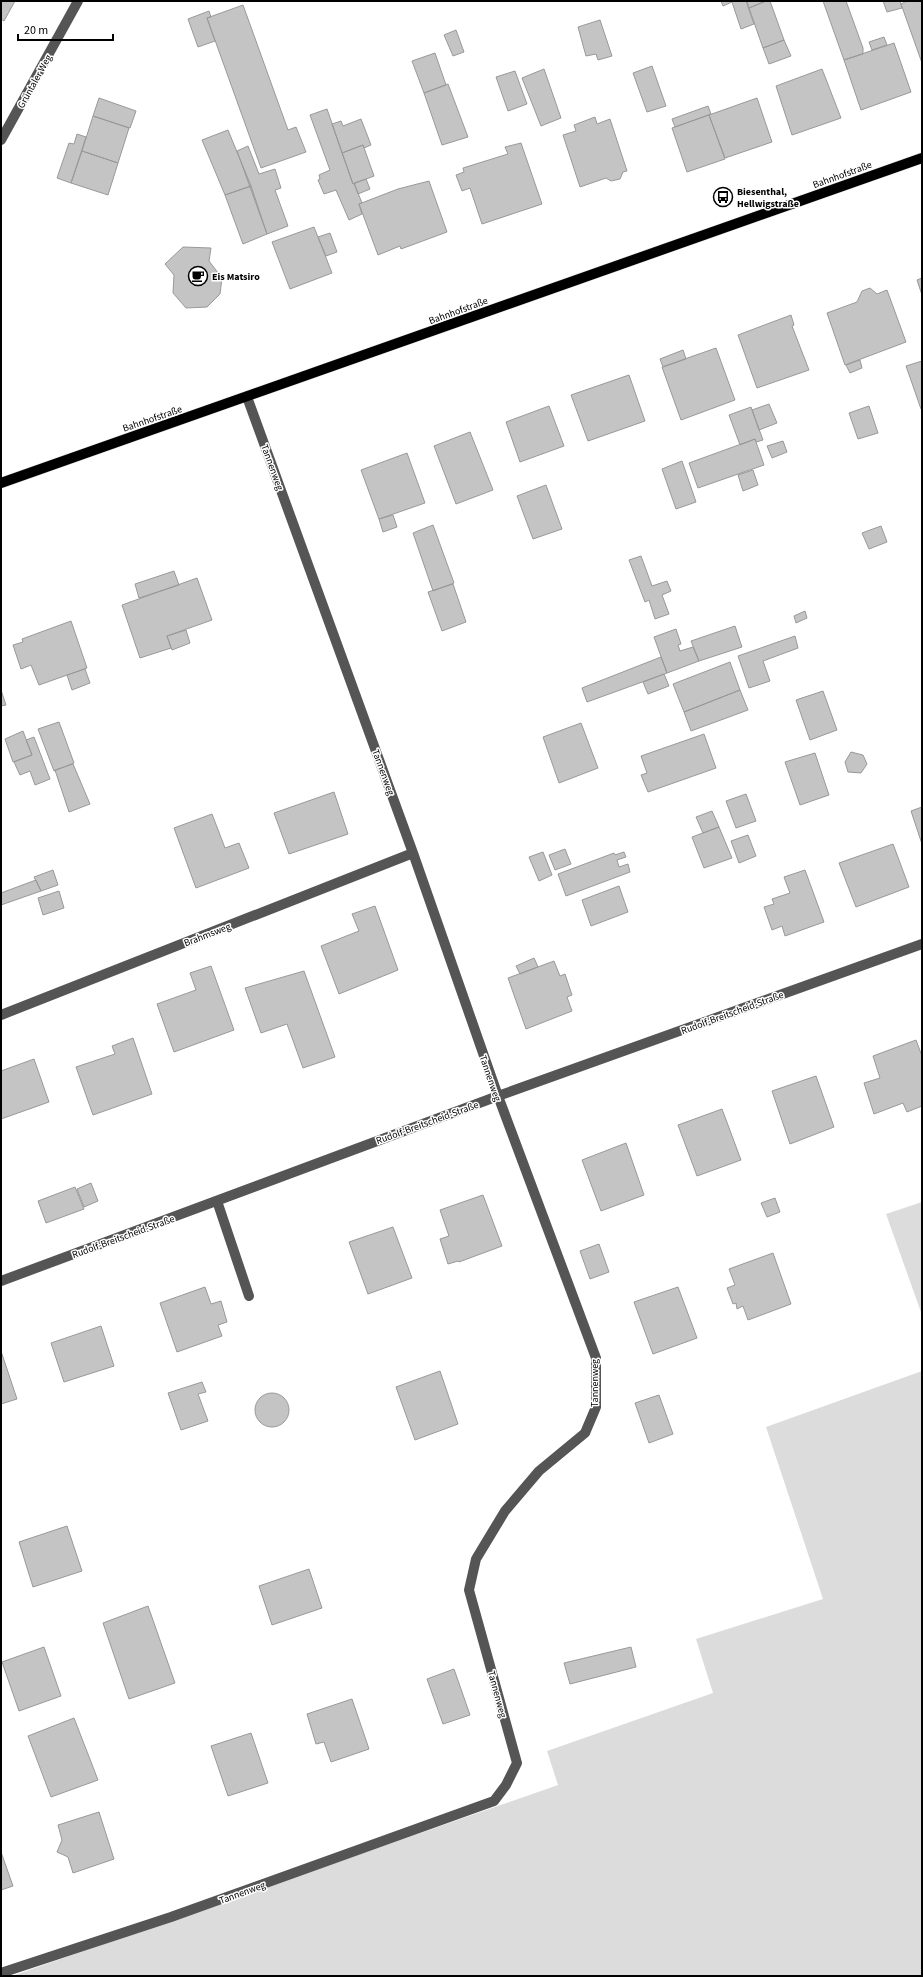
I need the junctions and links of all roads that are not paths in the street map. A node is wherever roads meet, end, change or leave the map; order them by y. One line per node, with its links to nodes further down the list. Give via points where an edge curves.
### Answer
1 (78, 1): 2 (street, Grüntaler Weg)
2 (1, 140)
3 (922, 158): 4 (main road, Bahnhofstraße)
4 (247, 398): 5 (main road, Bahnhofstraße); 6 (street, Tannenweg)
5 (1, 483)
6 (413, 853): 8 (street, Brahmsweg); 9 (street, Tannenweg)
7 (922, 944): 9 (street, Rudolf-Breitscheid-Straße)
8 (1, 1015)
9 (498, 1096): 10 (street, Rudolf-Breitscheid-Straße); 13 (street, Tannenweg, via 596,1358 596,1407 585,1433 539,1472 505,1511 476,1559 469,1590 517,1764 506,1785 494,1801 171,1917)
10 (217, 1201): 11 (street, Rudolf-Breitscheid-Straße); 12 (street)
11 (1, 1281)
12 (249, 1296)
13 (1, 1973)

